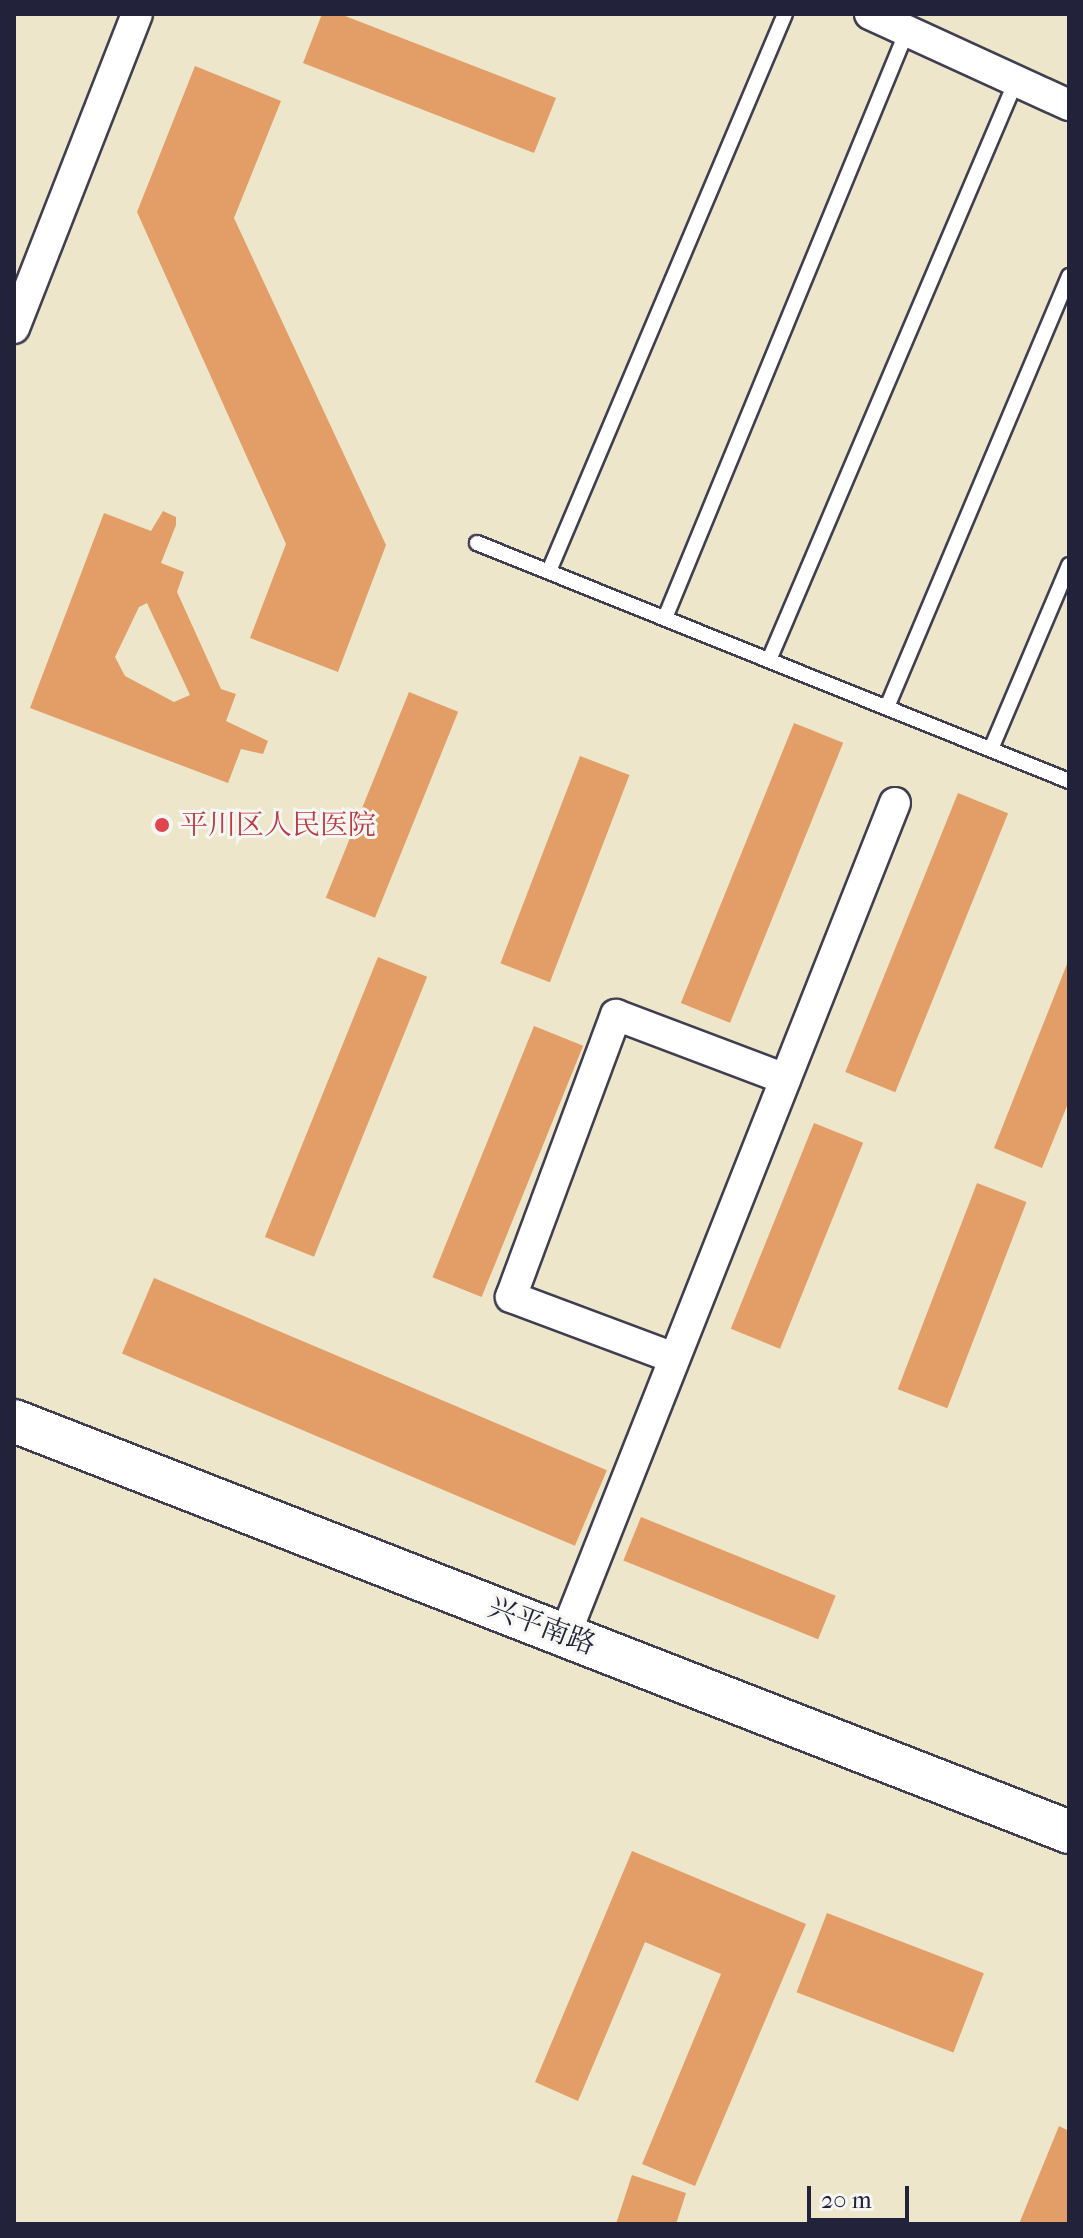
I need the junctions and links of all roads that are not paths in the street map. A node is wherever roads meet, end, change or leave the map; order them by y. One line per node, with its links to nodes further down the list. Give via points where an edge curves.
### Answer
1 (137, 14): 8 (street)
2 (785, 14): 11 (lane)
3 (870, 14): 4 (street)
4 (907, 31): 5 (street); 12 (lane)
5 (1016, 81): 6 (street); 13 (lane)
6 (1069, 105)
7 (1069, 276): 14 (lane)
8 (14, 328)
9 (477, 543): 11 (lane)
10 (1069, 565): 15 (lane)
11 (549, 571): 12 (lane)
12 (665, 618): 13 (lane)
13 (769, 660): 14 (lane)
14 (887, 707): 15 (lane)
15 (991, 749): 16 (lane)
16 (1069, 781)
17 (895, 803): 18 (street)
18 (785, 1079): 19 (street); 19 (street, via 616,1015 511,1297)
19 (674, 1358): 21 (street)
20 (14, 1421): 21 (main road, 兴平南路)
21 (565, 1635): 22 (main road, 兴平南路)
22 (1069, 1832)

